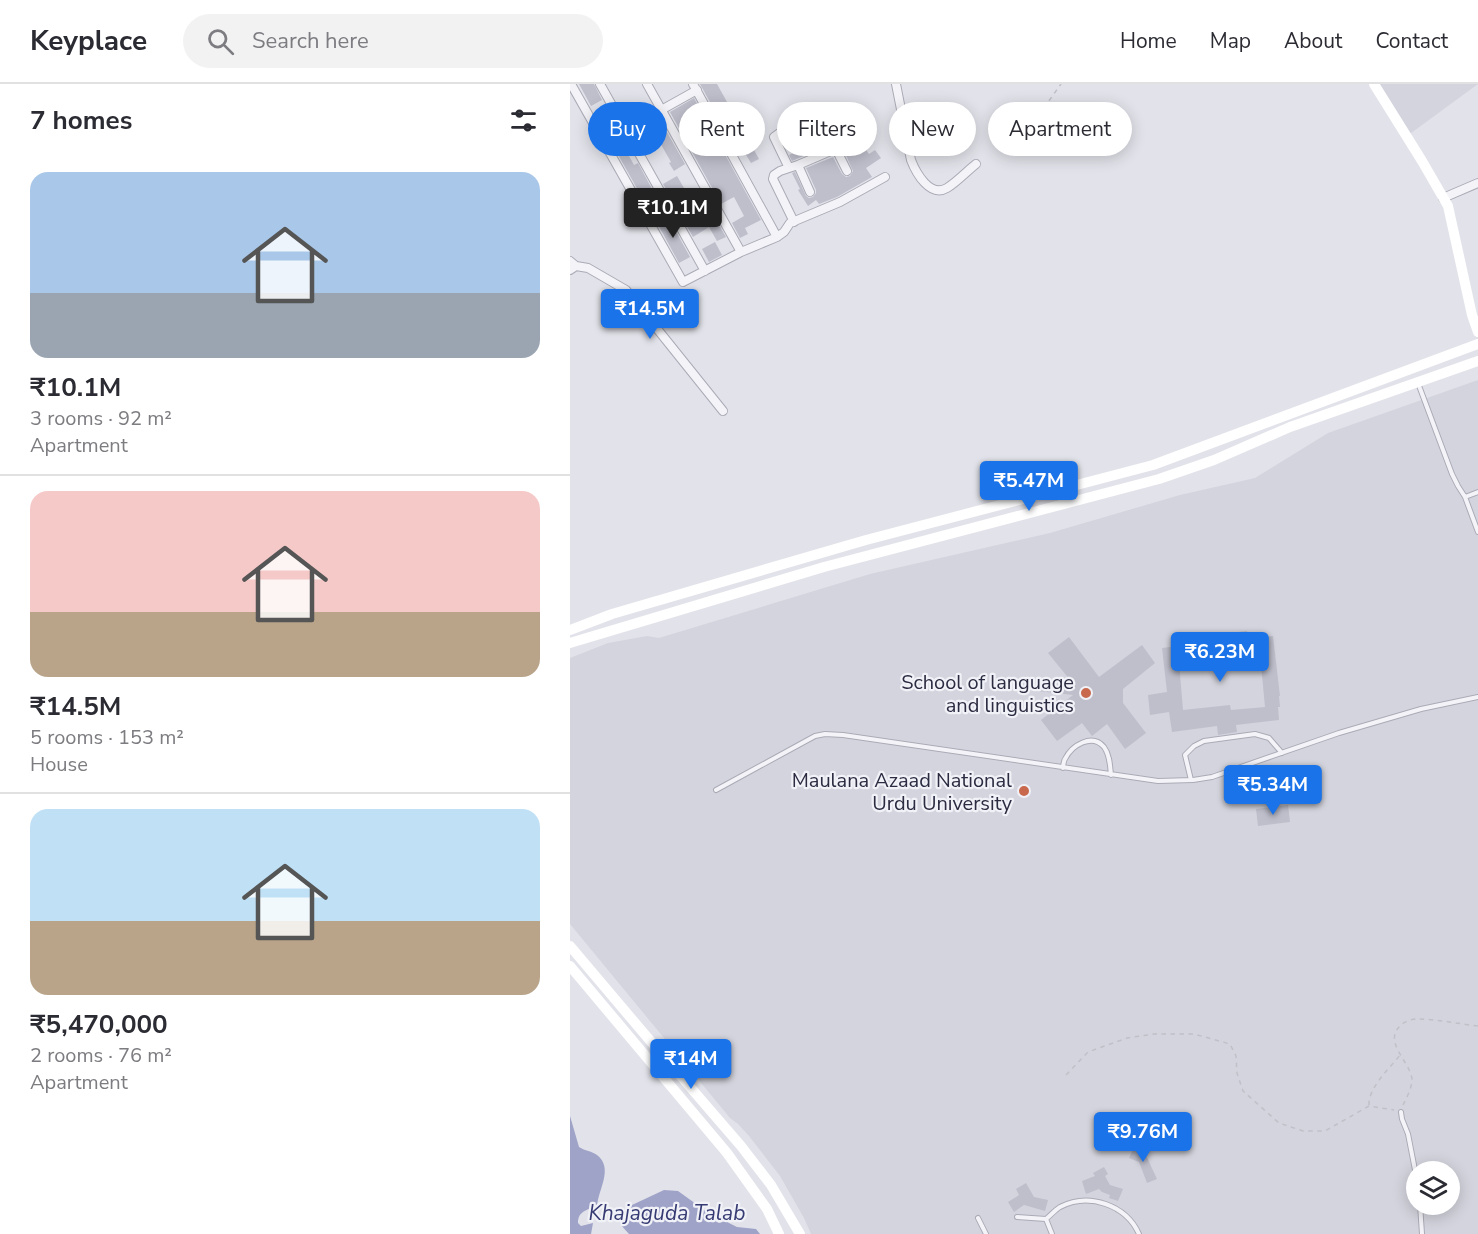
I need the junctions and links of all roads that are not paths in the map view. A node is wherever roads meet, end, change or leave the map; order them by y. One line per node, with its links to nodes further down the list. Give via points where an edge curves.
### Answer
1 (571, 84): 10 (street)
2 (600, 84): 7 (street)
3 (646, 84): 8 (street)
4 (896, 84): 15 (street, via 911,160 922,180 940,191)
5 (1374, 84): 22 (street)
6 (695, 87): 9 (street); 24 (street)
7 (610, 102)
8 (656, 102)
9 (667, 106)
10 (588, 114)
11 (667, 121): 25 (street)
12 (612, 156): 27 (street, via 683,282)
13 (641, 156): 27 (street)
14 (783, 156): 17 (street)
15 (976, 164)
16 (798, 165): 17 (street); 18 (street, via 838,148); 21 (street)
17 (789, 168): 23 (street, via 773,179)
18 (847, 171)
19 (885, 177): 23 (street)
20 (1478, 183): 22 (street)
21 (810, 192)
22 (1443, 198): 28 (street)
23 (794, 222): 24 (street)
24 (777, 237): 25 (street)
25 (741, 252): 27 (street)
26 (572, 266): 32 (street, via 588,268 626,290)
27 (705, 271)
28 (1478, 332)
29 (1478, 344): 36 (street, via 1153,465 866,540 612,614)
30 (1478, 361): 31 (street)
31 (1417, 382): 34 (lane, via 1452,474); 37 (street, via 1159,479 824,567)
32 (723, 411)
33 (1478, 492): 34 (lane)
34 (1465, 497): 35 (lane)
35 (1478, 532)
36 (570, 630)
37 (570, 643)
38 (1478, 697): 39 (lane, via 1421,709)
39 (1282, 753): 42 (lane, via 1212,777); 42 (lane, via 1269,738 1258,734 1204,741 1185,755)
40 (1063, 768): 41 (lane); 41 (lane, via 1065,759 1078,744 1093,740 1106,751); 43 (lane, via 825,734)
41 (1111, 775): 42 (lane, via 1158,781)
42 (1191, 780)
43 (716, 790)
44 (570, 946): 53 (street, via 741,1146 771,1185)
45 (570, 966): 52 (street, via 727,1153)
46 (1401, 1112): 47 (lane)
47 (1413, 1161)
48 (1421, 1215): 57 (lane)
49 (1017, 1217): 51 (lane)
50 (978, 1218): 54 (lane)
51 (1046, 1219): 55 (lane); 56 (lane, via 1076,1201 1096,1200 1131,1219)
52 (780, 1234)
53 (800, 1234)
54 (986, 1234)
55 (1052, 1234)
56 (1139, 1234)
57 (1422, 1234)

